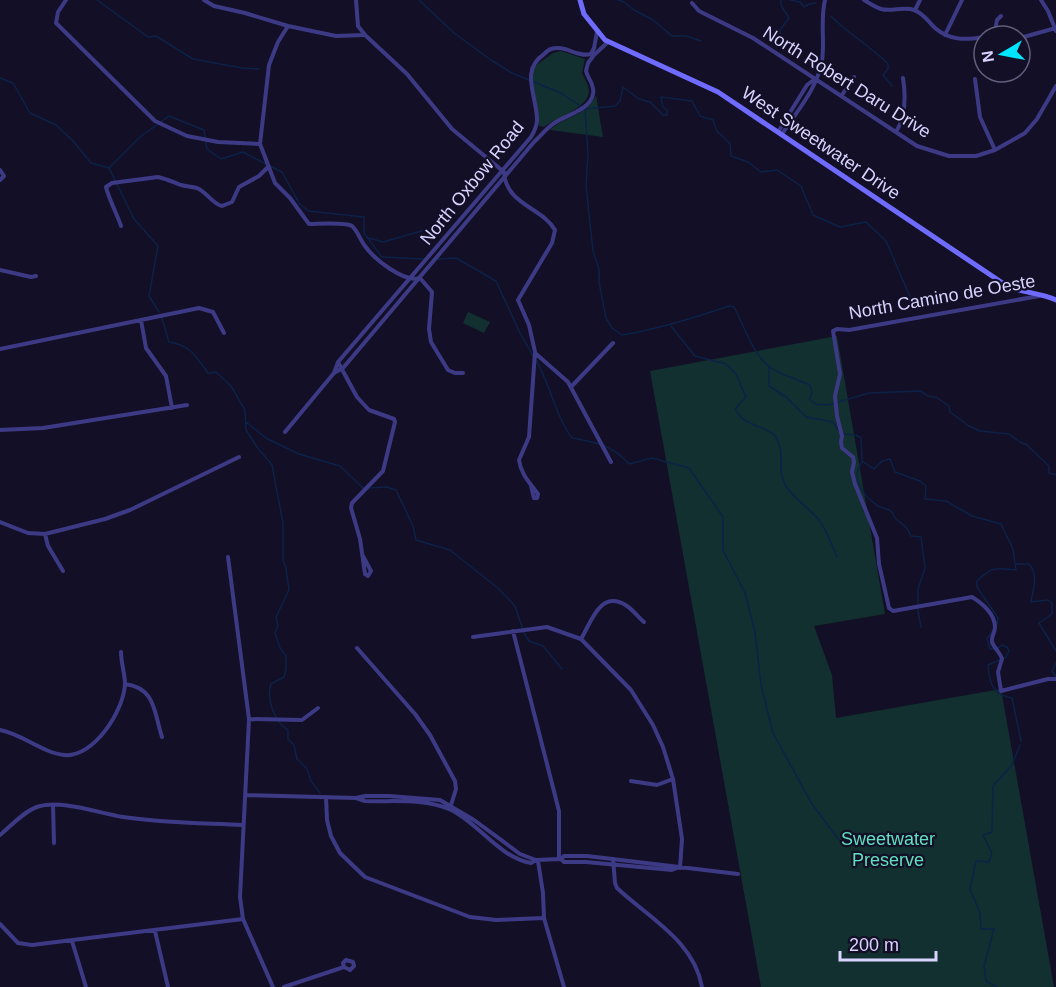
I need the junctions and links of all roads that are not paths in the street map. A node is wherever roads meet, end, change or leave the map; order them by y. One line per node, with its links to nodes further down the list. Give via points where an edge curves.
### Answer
1 (66, 0): 31 (street, via 56,23 155,121 187,136)
2 (204, 0): 15 (street)
3 (356, 0): 18 (street, via 358,26)
4 (580, 0): 17 (street, West Sweetwater Drive, via 584,14)
5 (825, 0): 24 (street, via 822,57)
6 (864, 0): 10 (street)
7 (920, 0): 12 (street)
8 (962, 0): 19 (street)
9 (1041, 0): 16 (street)
10 (874, 2): 12 (street, via 881,9)
11 (692, 3): 24 (street, North Robert Daru Drive, via 699,11 753,38)
12 (915, 10): 19 (street)
13 (1001, 16): 14 (street)
14 (996, 24)
15 (288, 26): 18 (street, via 336,36); 31 (street, via 269,65)
16 (1056, 29): 20 (street)
17 (597, 32): 22 (street, West Sweetwater Drive); 34 (street, North Oxbow Road, via 591,54 551,49 531,67 535,129)
18 (365, 34): 34 (street, via 407,74 452,129)
19 (945, 35): 21 (street)
20 (1032, 35)
21 (972, 39)
22 (608, 42): 30 (street, West Sweetwater Drive, via 718,92); 36 (street, North Oxbow Road, via 588,63 586,71 594,93 591,101 548,128)
23 (854, 77): 28 (street)
24 (816, 78): 28 (street, North Robert Daru Drive); 30 (street, via 808,98); 30 (street, via 807,85)
25 (903, 78): 29 (street, via 906,96 902,123)
26 (976, 84): 32 (street, via 981,117)
27 (1056, 86): 32 (street, North Robert Daru Drive, via 1025,133)
28 (842, 95): 29 (street, North Robert Daru Drive)
29 (896, 132): 32 (street, North Robert Daru Drive, via 917,146 949,156 976,156)
30 (780, 133): 44 (street, West Sweetwater Drive, via 992,277 1022,292)
31 (260, 144): 33 (street)
32 (996, 150)
33 (268, 167): 38 (street, via 260,176 239,186 230,204 222,206 198,188 165,178 112,183 105,190); 42 (street, via 275,183 309,224 354,227 375,259)
34 (502, 170): 36 (street); 42 (street, North Oxbow Road)
35 (0, 171): 37 (street, via 4,176)
36 (505, 177): 41 (street, North Oxbow Road); 50 (street, via 514,197 550,221 555,230 552,243 518,300)
37 (0, 180)
38 (121, 226)
39 (0, 270): 40 (street)
40 (36, 276)
41 (420, 278): 42 (street); 52 (street, North Oxbow Road); 54 (street, via 432,292 431,342 448,370)
42 (410, 280): 51 (street, North Oxbow Road)
43 (1056, 293): 44 (street, North Camino de Oeste)
44 (1045, 295): 45 (street, West Sweetwater Drive); 74 (street, North Camino de Oeste, via 833,332 840,374 835,396 841,442 853,457 855,484 877,538 889,608 893,611 972,597 992,616 993,644 1002,659 998,672 1001,691)
45 (1056, 300)
46 (141, 319): 47 (street, via 199,308 213,312); 49 (street); 57 (street, via 146,348 166,376)
47 (224, 333)
48 (613, 343): 55 (street)
49 (0, 349)
50 (535, 352): 55 (street); 62 (street, via 529,437 519,460)
51 (338, 362): 52 (street); 53 (street, North Oxbow Road)
52 (343, 368): 53 (street, North Oxbow Road); 65 (street, via 357,397 369,410 395,422 383,471 352,502)
53 (334, 373): 59 (street, North Oxbow Road)
54 (463, 373)
55 (571, 387): 61 (street)
56 (187, 405): 57 (street)
57 (172, 408): 58 (street, via 43,428)
58 (0, 430)
59 (285, 432)
60 (239, 456): 64 (street, via 130,510)
61 (611, 462)
62 (531, 486)
63 (0, 522): 64 (street, via 28,533)
64 (45, 534): 67 (street)
65 (363, 556)
66 (228, 557): 77 (street)
67 (63, 571)
68 (644, 622): 71 (street, via 627,605 607,602 593,614)
69 (513, 631): 70 (street); 71 (street, via 547,627); 89 (street, via 559,811)
70 (473, 637)
71 (581, 639): 80 (street, via 641,703 663,747)
72 (357, 648): 85 (street, via 430,735 455,781)
73 (120, 652): 75 (street)
74 (1056, 679)
75 (125, 684): 78 (street, via 111,721 95,743 74,755 58,754); 79 (street, via 142,688 148,696)
76 (318, 708): 77 (street, via 302,720)
77 (249, 719): 82 (street)
78 (0, 730)
79 (162, 737)
80 (673, 779): 81 (street, via 657,785); 92 (street, via 682,838)
81 (631, 781)
82 (245, 795): 83 (street); 86 (street)
83 (326, 797): 85 (street, via 428,798); 94 (street, via 331,836 340,854 365,878 470,917)
84 (53, 806): 86 (street, via 140,819); 87 (street, via 31,810); 88 (street)
85 (450, 807): 90 (street, via 520,854)
86 (243, 825): 95 (street)
87 (0, 835)
88 (54, 843)
89 (560, 859): 90 (street); 91 (street, via 564,856)
90 (537, 861): 94 (street)
91 (613, 862): 92 (street); 105 (street, via 615,886 683,946 697,965)
92 (679, 868): 93 (street)
93 (738, 874)
94 (544, 918): 104 (street)
95 (243, 919): 97 (street); 102 (street)
96 (0, 924): 98 (street, via 18,943)
97 (155, 931): 98 (street); 101 (street)
98 (72, 941): 100 (street)
99 (344, 967): 103 (street)
100 (86, 987)
101 (168, 987)
102 (273, 987)
103 (284, 987)
104 (564, 987)
105 (702, 987)

